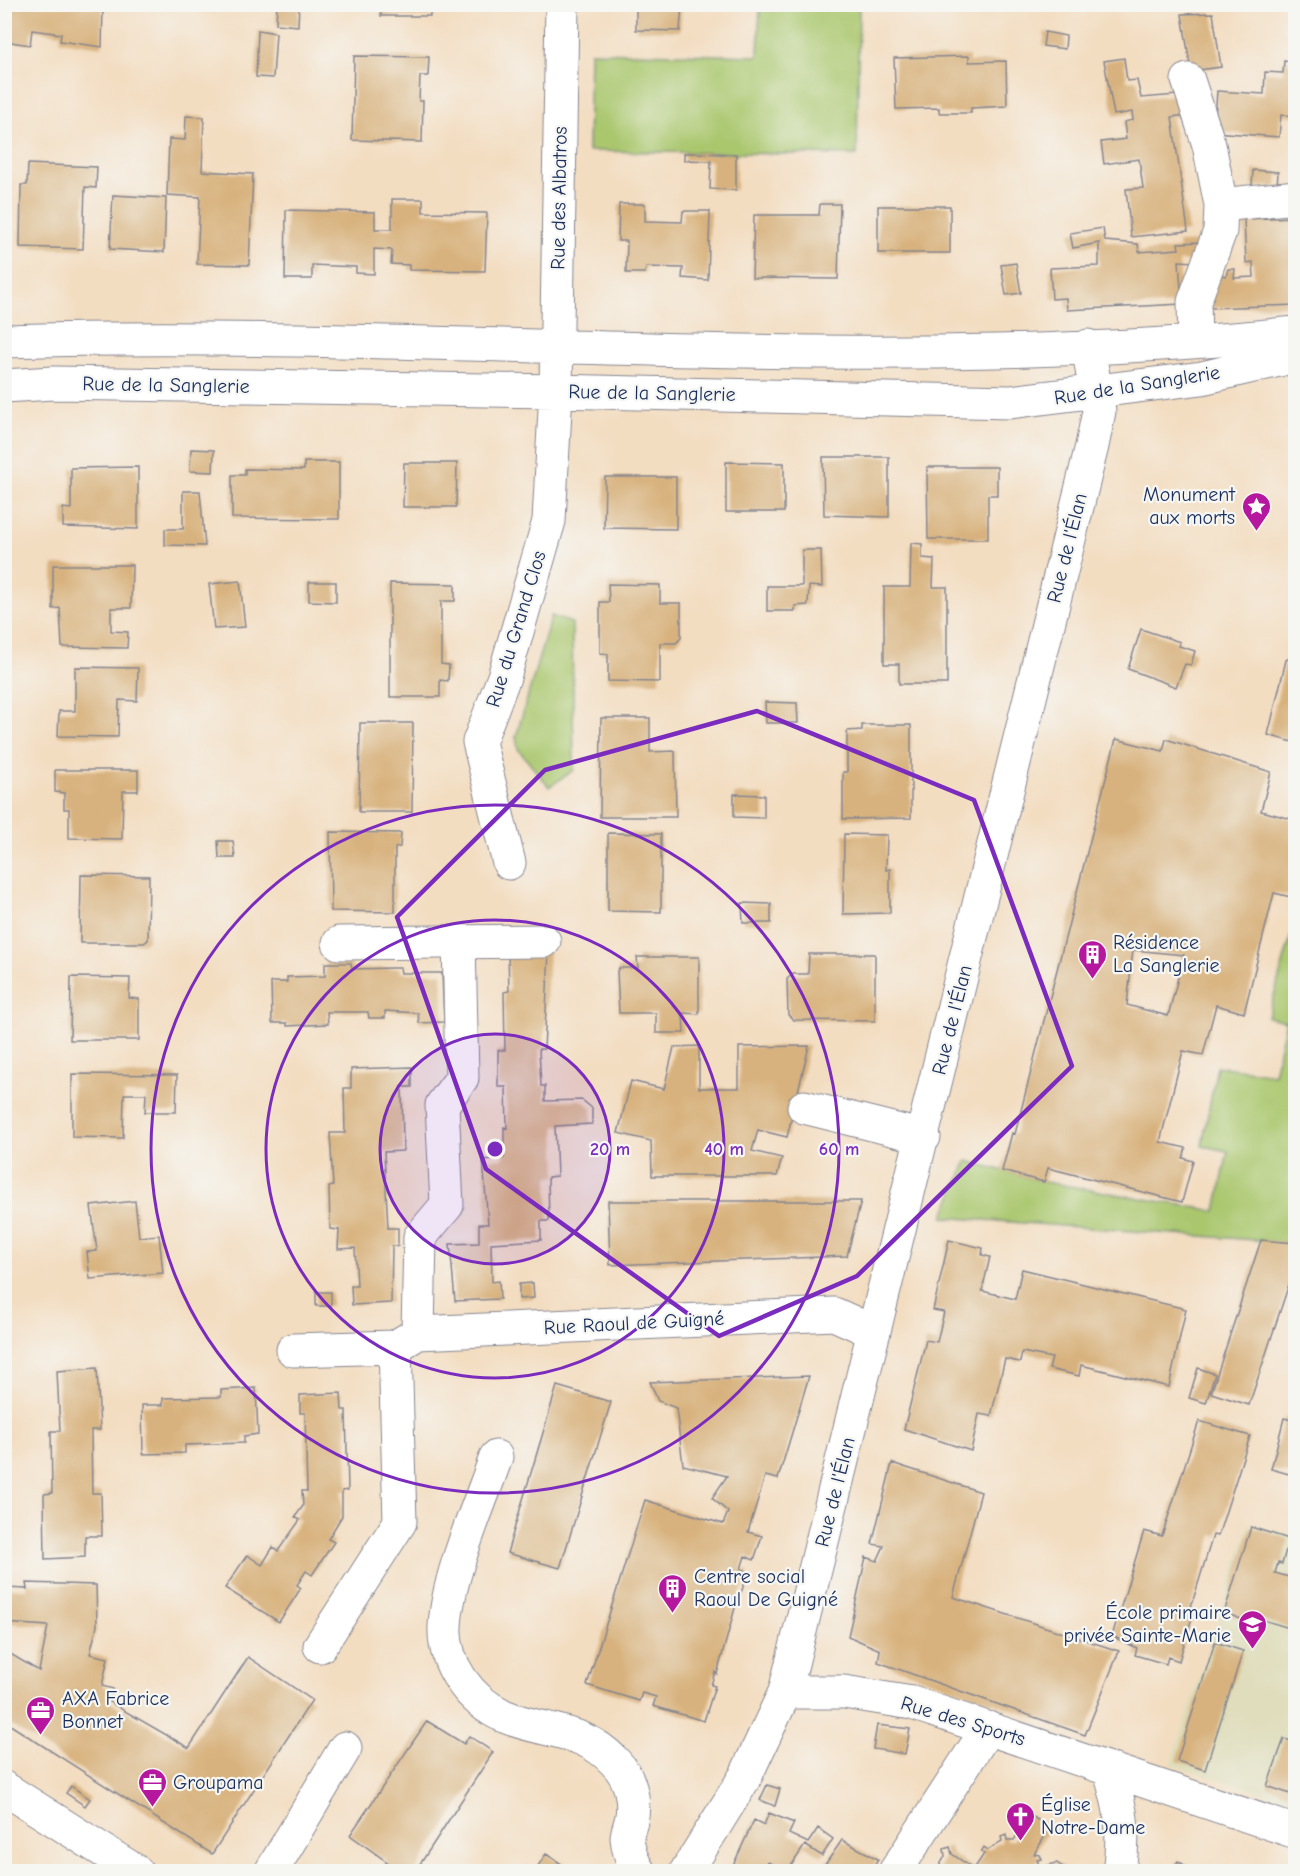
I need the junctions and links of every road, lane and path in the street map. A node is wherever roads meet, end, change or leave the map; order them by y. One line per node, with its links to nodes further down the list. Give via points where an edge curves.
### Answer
1 (562, 4): 9 (street, Rue des Albatros)
2 (1188, 80): 4 (street, Rue de la Sanglerie, via 1209,145)
3 (1296, 197): 4 (street)
4 (1221, 205): 7 (street, Rue de la Sanglerie, via 1220,231 1194,302)
5 (1296, 333): 7 (street, Rue de la Sanglerie)
6 (4, 341): 9 (street, Rue de la Sanglerie, via 282,340)
7 (1195, 341): 8 (street, Rue de la Sanglerie)
8 (1088, 346): 9 (street, Rue de la Sanglerie, via 925,350); 13 (street, Rue de l'Élan)
9 (555, 347): 12 (street, Rue des Albatros)
10 (1296, 356): 13 (street, Rue de la Sanglerie, via 1202,378)
11 (4, 386): 12 (street, Rue de la Sanglerie, via 53,383)
12 (556, 391): 13 (street, Rue de la Sanglerie, via 1010,402); 14 (street, Rue du Grand Clos, via 549,521 504,677 479,742)
13 (1096, 392): 19 (street, Rue de l'Élan, via 1099,411 1092,446)
14 (509, 863)
15 (544, 941): 16 (street)
16 (459, 942): 17 (street); 21 (street, via 462,1078 442,1105 447,1205 420,1238)
17 (339, 943)
18 (804, 1107): 19 (street)
19 (924, 1137): 20 (street, Rue de l'Élan)
20 (874, 1332): 21 (street, Rue Raoul de Guigné, via 834,1314); 25 (street, Rue de l'Élan)
21 (407, 1340): 22 (street, Rue Raoul de Guigné); 24 (street, via 400,1522)
22 (293, 1350)
23 (496, 1457): 33 (street, via 450,1597 445,1628 451,1659 461,1682 483,1704 504,1716 568,1732 594,1744 616,1762 627,1778 633,1798 632,1820 626,1836)
24 (320, 1646)
25 (785, 1692): 26 (street, Rue des Sports, via 844,1692 912,1703); 34 (street, via 745,1777)
26 (988, 1728): 28 (street, Rue des Sports); 35 (street)
27 (345, 1749): 32 (street)
28 (1110, 1769): 30 (street, Rue des Sports); 36 (street, via 1122,1810)
29 (7, 1797): 31 (street)
30 (1296, 1832)
31 (137, 1872)
32 (271, 1872)
33 (639, 1872)
34 (686, 1872)
35 (896, 1872)
36 (1119, 1872)

